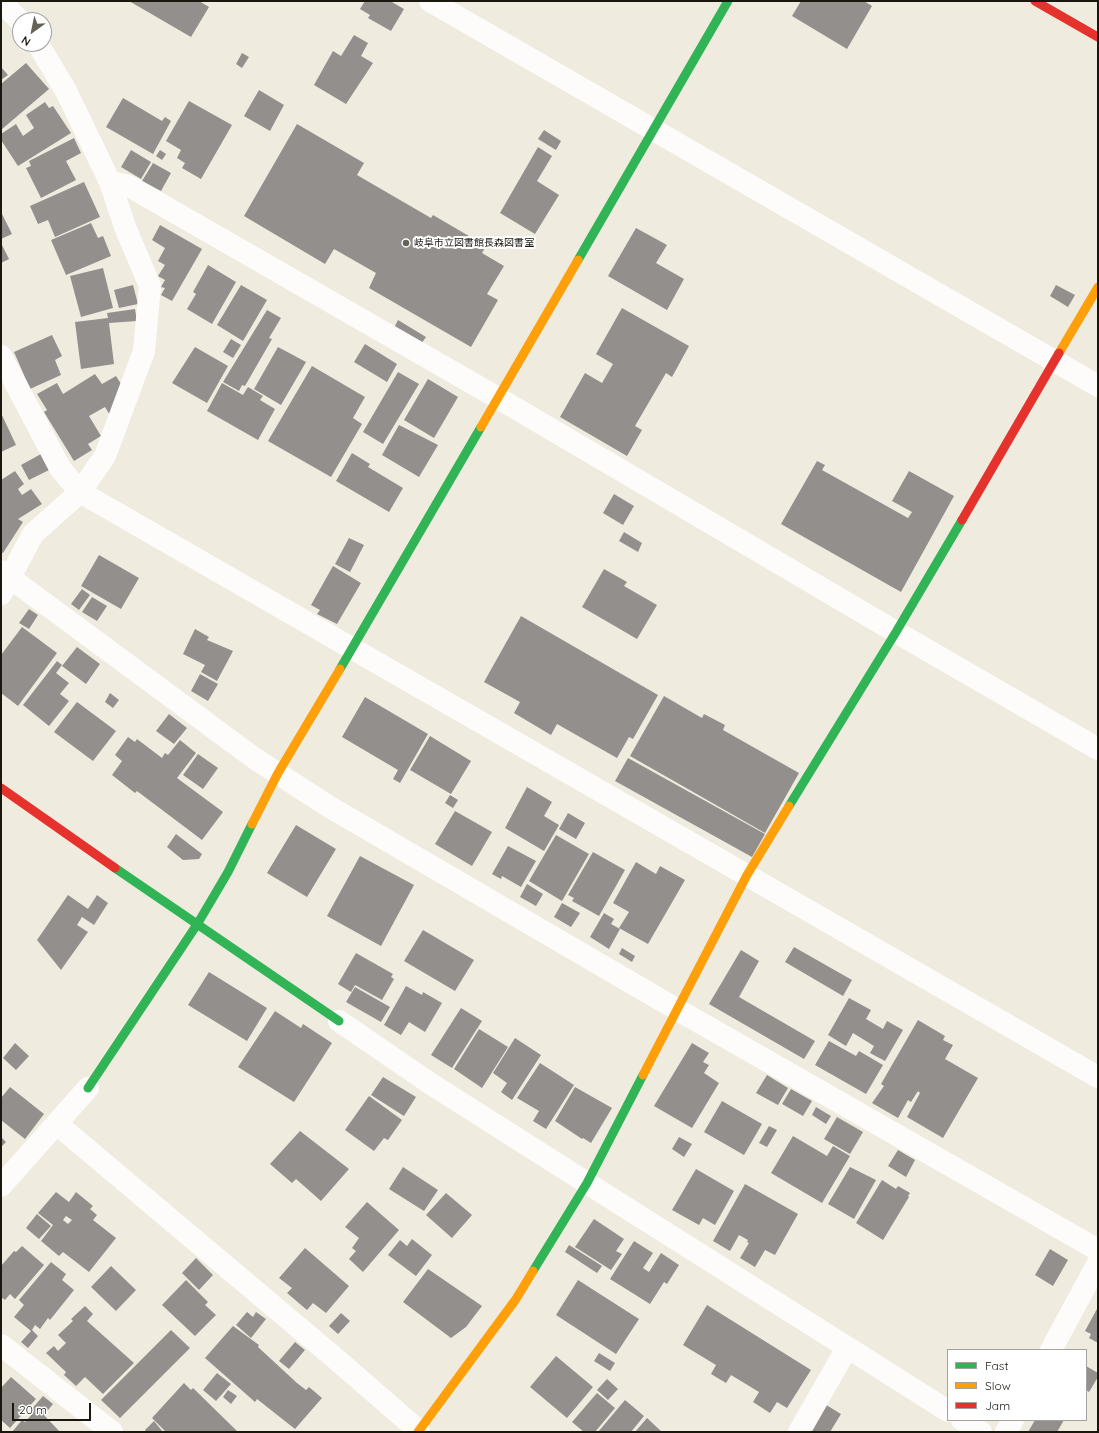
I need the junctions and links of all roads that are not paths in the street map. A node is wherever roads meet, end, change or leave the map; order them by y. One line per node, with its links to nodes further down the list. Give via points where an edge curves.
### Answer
1 (1, 1): 5 (street)
2 (430, 1): 8 (street)
3 (728, 1): 8 (street)
4 (1035, 1): 6 (street)
5 (12, 13)
6 (1098, 37)
7 (43, 52): 9 (street, via 66,91)
8 (655, 130): 12 (street); 14 (street)
9 (110, 182): 14 (street, via 129,186); 15 (street, via 125,227 150,286 144,351 105,456)
10 (1098, 287): 12 (street)
11 (1, 356): 15 (street, via 60,468)
12 (1055, 362): 13 (street); 17 (street)
13 (1098, 386)
14 (498, 398): 17 (street); 18 (street)
15 (80, 492): 16 (street, via 33,534); 18 (street)
16 (4, 581): 20 (street)
17 (896, 632): 19 (street); 22 (street)
18 (352, 649): 20 (street); 22 (street)
19 (1098, 749)
20 (278, 773): 23 (street, via 228,872); 24 (street, via 328,806)
21 (1, 788): 23 (street)
22 (747, 875): 24 (street); 26 (street)
23 (198, 923): 25 (street); 27 (street)
24 (678, 1010): 29 (street); 31 (street)
25 (339, 1020): 29 (street, via 431,1084)
26 (1098, 1077)
27 (88, 1088): 28 (street)
28 (57, 1124): 30 (street); 40 (street)
29 (586, 1183): 34 (street); 40 (street, via 516,1299)
30 (1, 1186)
31 (1098, 1250)
32 (1098, 1263): 35 (street)
33 (1, 1345): 39 (street)
34 (847, 1348): 36 (street); 41 (street)
35 (1052, 1349)
36 (947, 1410)
37 (964, 1421): 42 (street)
38 (1012, 1421): 43 (street)
39 (112, 1432)
40 (419, 1432)
41 (798, 1432)
42 (981, 1432)
43 (1006, 1432)

